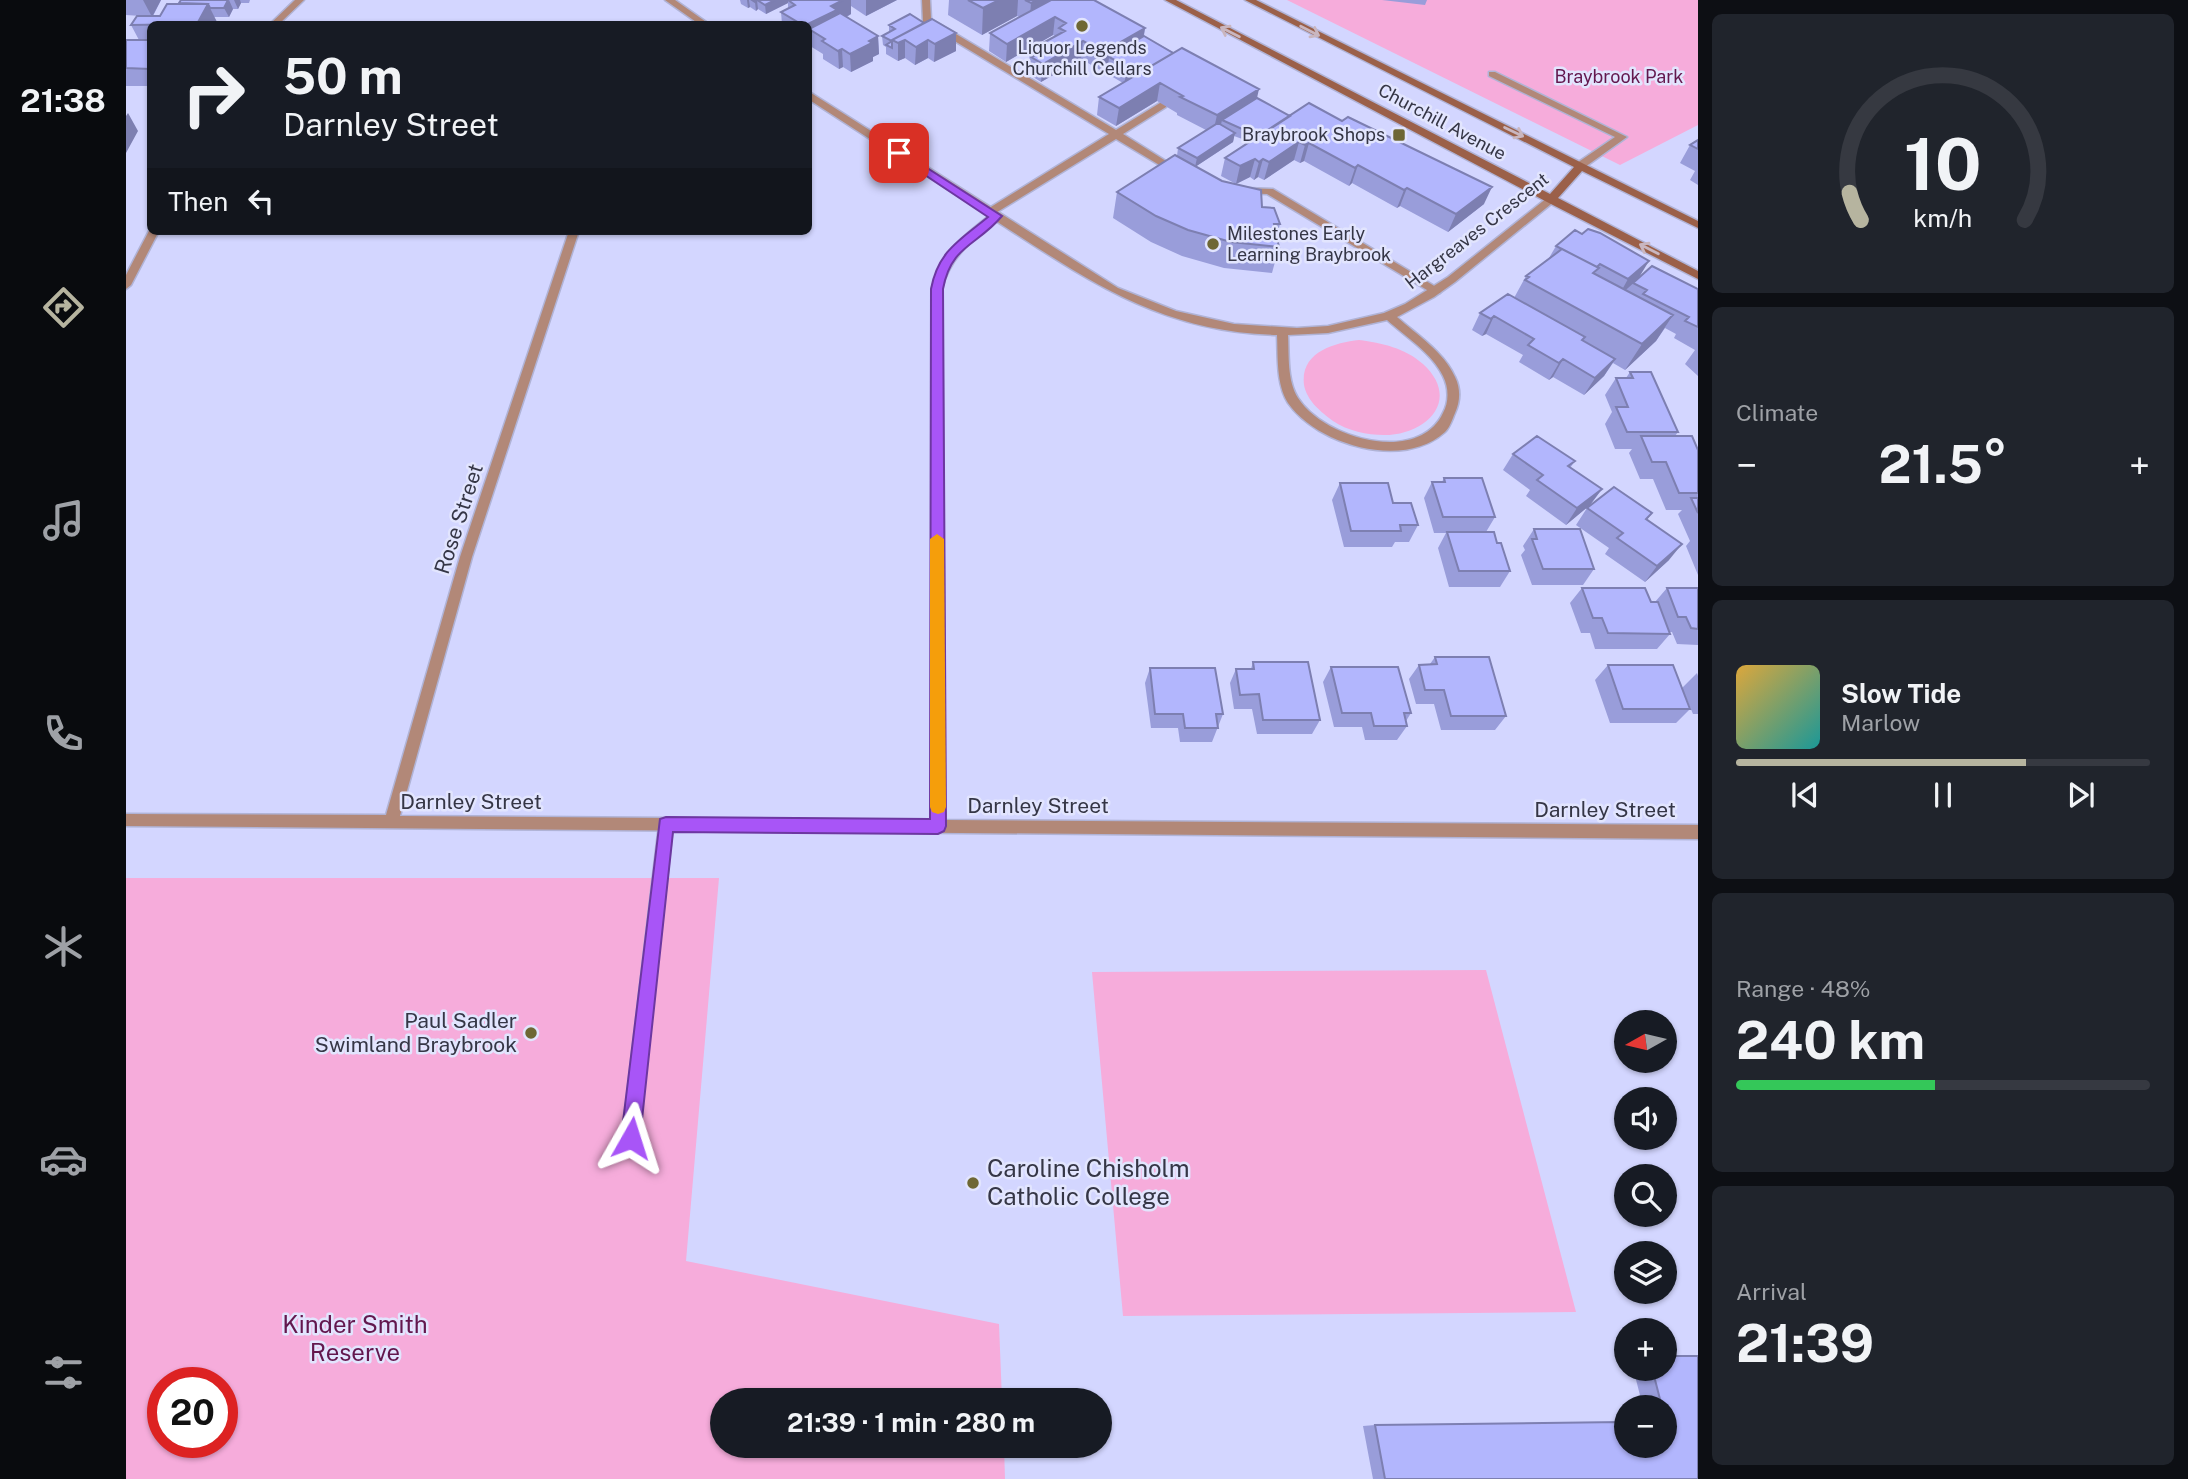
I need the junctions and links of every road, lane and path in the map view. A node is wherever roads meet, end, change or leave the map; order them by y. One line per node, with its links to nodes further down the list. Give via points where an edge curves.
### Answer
1 (300, 0): 6 (street)
2 (669, 0): 7 (street)
3 (926, 0): 11 (street, via 926,20)
4 (1169, 0): 15 (main road, Churchill Avenue, one-way to 4)
5 (1249, 0): 12 (main road, Churchill Avenue, one-way to 12)
6 (277, 21)
7 (700, 21)
8 (1492, 74): 12 (street, via 1622,137)
9 (812, 96): 16 (street, Hargreaves Crescent)
10 (1163, 105): 11 (street)
11 (1118, 133): 13 (street); 16 (street)
12 (1581, 165): 15 (main road, Hargreaves Crescent); 17 (main road, Churchill Avenue)
13 (1184, 176)
14 (1232, 191): 22 (street, via 1269,191)
15 (1551, 200): 20 (main road, Churchill Avenue, one-way to 15); 22 (street, Hargreaves Crescent)
16 (993, 214): 24 (street, Hargreaves Crescent, via 1114,290 1145,304 1183,317); 28 (street, via 948,256 937,289)
17 (1698, 225)
18 (152, 235): 21 (street)
19 (573, 235): 26 (street, Rose Street, via 466,557)
20 (1698, 275)
21 (126, 285)
22 (1436, 290): 23 (street, Hargreaves Crescent)
23 (1389, 316): 24 (street, Hargreaves Crescent, via 1355,326); 24 (street, via 1436,358 1450,378 1454,396 1451,413 1437,432 1417,443 1373,446 1345,440 1305,415 1293,401 1287,381)
24 (1282, 331)
25 (126, 820): 26 (street, Darnley Street)
26 (391, 823): 27 (street, Darnley Street)
27 (666, 825): 28 (street, Darnley Street); 30 (street)
28 (938, 826): 29 (street, Darnley Street)
29 (1698, 832)
30 (631, 1138)

